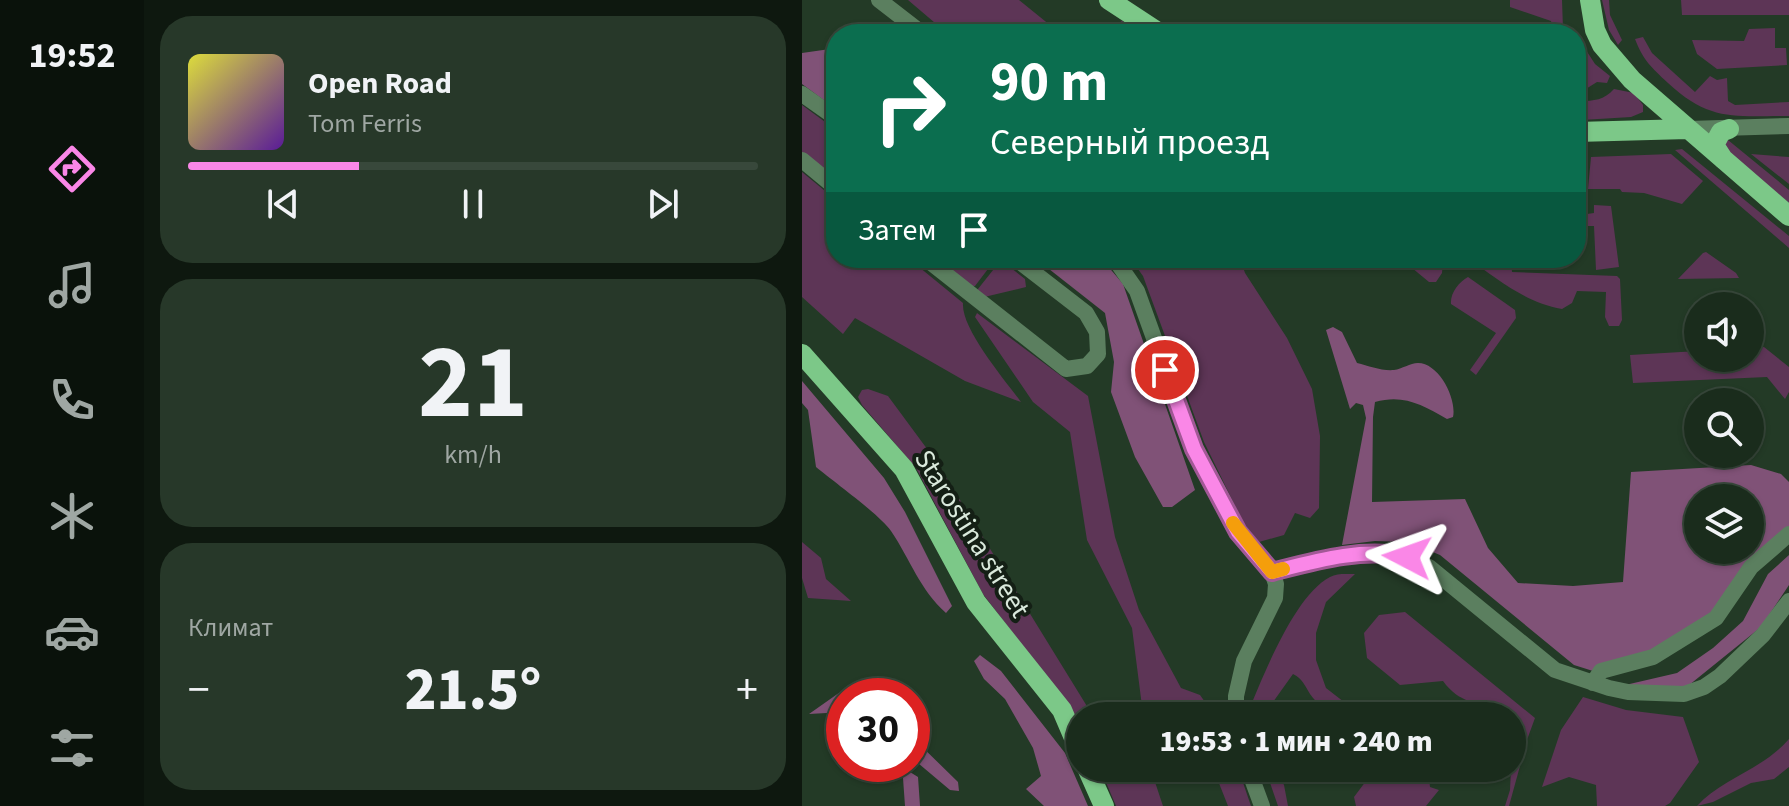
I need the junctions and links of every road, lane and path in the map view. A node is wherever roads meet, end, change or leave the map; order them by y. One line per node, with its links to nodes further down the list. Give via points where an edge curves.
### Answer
1 (879, 0): 4 (street)
2 (1109, 0): 5 (main road)
3 (1590, 0): 6 (main road, via 1602,45)
4 (910, 24)
5 (1146, 24)
6 (1632, 80): 10 (main road); 12 (main road, via 1650,107 1648,119)
7 (802, 94): 8 (street)
8 (826, 111)
9 (1789, 126): 11 (street)
10 (1688, 129): 11 (street); 12 (main road); 14 (main road)
11 (1729, 129): 14 (main road, via 1714,145)
12 (1635, 130): 13 (main road)
13 (1586, 132)
14 (1723, 159): 17 (main road)
15 (802, 160): 16 (street)
16 (826, 180)
17 (1789, 216)
18 (938, 268): 19 (street, via 1066,369 1087,366 1098,354 1097,332 1086,313)
19 (1028, 268)
20 (1121, 268): 23 (street, via 1137,291 1194,449 1238,532)
21 (802, 354): 27 (main road, Starostina street, via 904,469 976,602)
22 (1789, 534): 25 (street, via 1751,567 1716,618 1653,657 1601,671)
23 (1272, 572): 25 (street, via 1314,561 1389,553 1418,561 1549,666); 26 (street, via 1275,598 1244,661)
24 (1789, 601): 25 (street, via 1763,635 1704,687 1684,694 1628,692)
25 (1593, 683)
26 (1236, 702)
27 (1066, 719)
28 (1093, 782): 30 (main road)
29 (1253, 782): 31 (street)
30 (1104, 806)
31 (1262, 806)

